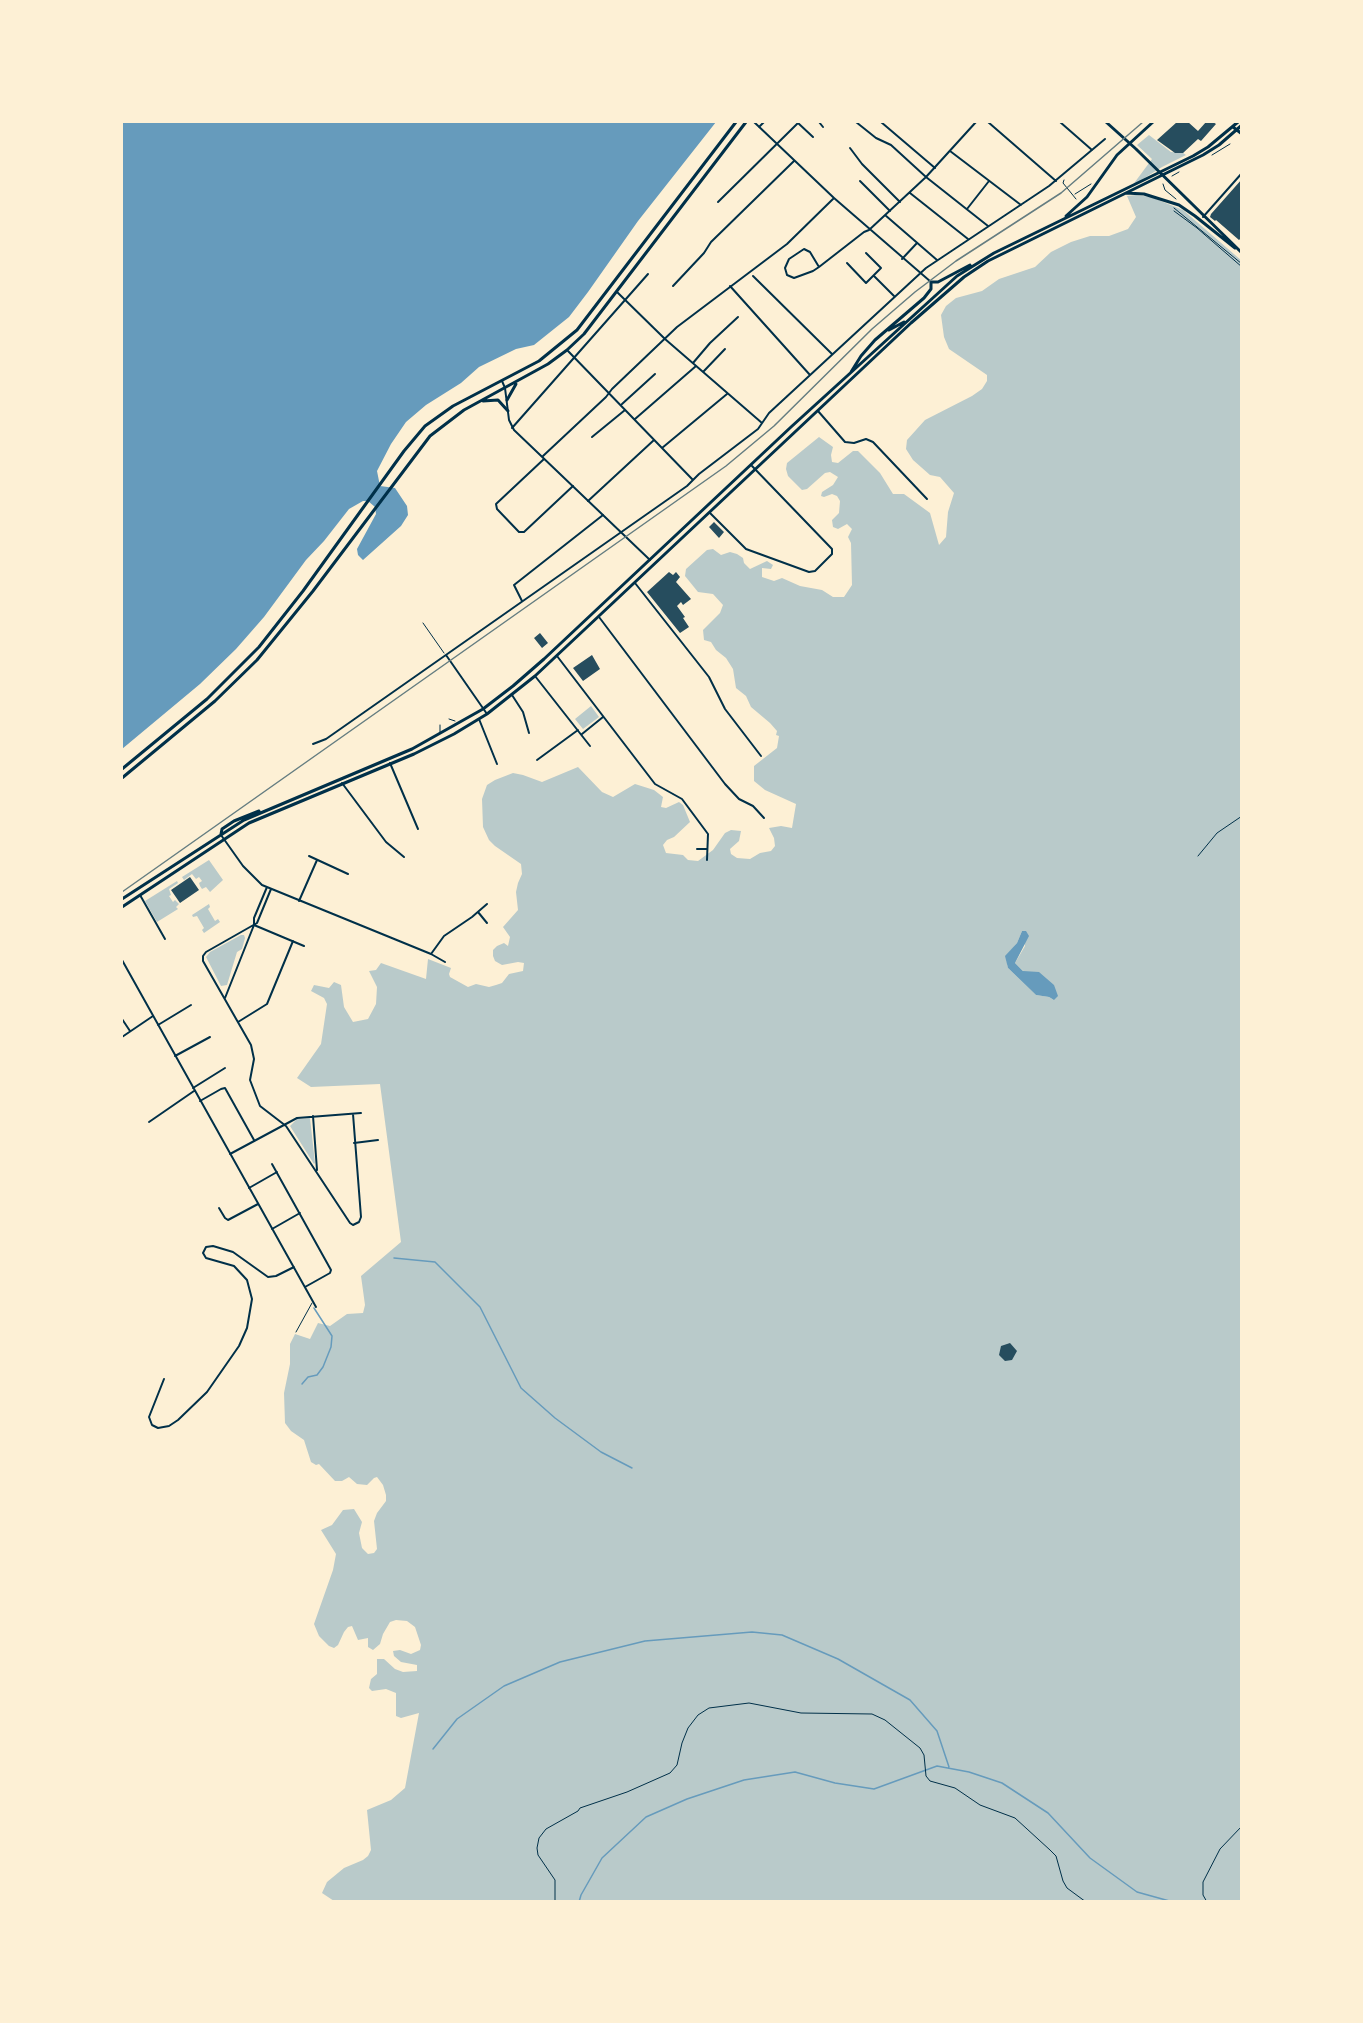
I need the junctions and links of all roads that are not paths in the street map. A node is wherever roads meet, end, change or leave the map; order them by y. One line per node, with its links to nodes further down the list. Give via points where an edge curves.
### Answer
1 (736, 122): 82 (main road, via 584,323 545,357)
2 (746, 122): 63 (main road)
3 (754, 122): 16 (street)
4 (764, 122): 16 (street)
5 (799, 122): 21 (street); 23 (street)
6 (819, 122): 18 (street)
7 (856, 122): 30 (street, via 891,145)
8 (880, 122): 28 (street)
9 (975, 122): 26 (street)
10 (988, 122): 33 (street)
11 (1060, 122): 25 (street)
12 (1106, 122): 43 (main road)
13 (1154, 122): 44 (main road, via 1118,155 1083,201)
14 (1238, 122): 17 (main road)
15 (1242, 125): 19 (main road)
16 (759, 127): 23 (street)
17 (1233, 127): 19 (main road); 44 (main road, via 1200,152)
18 (823, 128)
19 (1237, 130): 20 (main road); 35 (main road, via 1203,155)
20 (1242, 134)
21 (813, 137)
22 (1105, 139): 25 (street)
23 (776, 144): 27 (street); 37 (street)
24 (850, 148): 38 (street)
25 (1092, 150): 33 (street)
26 (950, 151): 28 (street); 32 (street)
27 (794, 161): 36 (street); 61 (street, via 711,242)
28 (935, 168): 30 (street)
29 (1242, 173): 43 (street)
30 (926, 177): 34 (street); 40 (street)
31 (860, 181): 41 (street)
32 (989, 181): 39 (street); 40 (street)
33 (1056, 181): 39 (street)
34 (910, 193): 38 (street); 47 (street)
35 (1124, 193): 49 (main road, via 1144,194 1182,206); 76 (main road, via 971,271)
36 (834, 198): 46 (street); 62 (street, via 787,244)
37 (718, 202)
38 (900, 202): 41 (street)
39 (1021, 205): 45 (street)
40 (967, 209): 45 (street)
41 (890, 211): 42 (street)
42 (885, 215): 46 (street); 48 (street)
43 (1203, 216): 49 (main road)
44 (1060, 220): 54 (main road)
45 (988, 226): 47 (street)
46 (869, 230): 51 (street); 55 (street)
47 (968, 239): 52 (street)
48 (917, 243): 51 (street); 52 (street)
49 (1241, 251)
50 (866, 254): 59 (street, via 881,268)
51 (902, 259): 57 (street)
52 (937, 260): 57 (street)
53 (847, 263): 59 (street, via 866,283)
54 (975, 264): 60 (main road); 67 (main road)
55 (819, 267): 55 (street, via 794,278 784,268 789,259 804,249)
56 (648, 274): 65 (street)
57 (920, 274): 60 (street); 64 (street)
58 (753, 276): 73 (street)
59 (874, 276): 64 (street)
60 (931, 282): 68 (main road, via 931,289 921,301)
61 (673, 286)
62 (730, 286): 69 (street); 80 (street)
63 (616, 292): 65 (street); 72 (main road)
64 (894, 296): 73 (street)
65 (626, 301): 69 (street); 75 (street)
66 (738, 317): 77 (street, via 710,343)
67 (908, 319): 68 (main road); 74 (main road)
68 (882, 334): 70 (main road)
69 (665, 339): 77 (street); 85 (street)
70 (869, 346): 74 (main road); 81 (main road)
71 (725, 349): 78 (street)
72 (567, 350): 75 (street); 83 (main road)
73 (832, 354): 80 (street)
74 (870, 355): 76 (main road); 81 (main road)
75 (574, 357): 85 (street); 95 (street)
76 (872, 360): 92 (main road)
77 (694, 365): 78 (street); 93 (street)
78 (703, 372): 86 (street)
79 (655, 374): 89 (street)
80 (810, 375): 94 (street)
81 (850, 375): 100 (main road)
82 (502, 381): 84 (street); 141 (main road, via 439,415 419,432 271,632 207,699)
83 (519, 381): 84 (main road); 87 (main road)
84 (505, 388): 87 (street); 88 (main road)
85 (609, 393): 89 (street); 99 (street)
86 (727, 393): 94 (street); 98 (street)
87 (507, 400): 91 (street)
88 (478, 402): 91 (main road, via 498,400); 142 (main road, via 436,431 282,630 237,681)
89 (621, 405): 90 (street)
90 (625, 410): 93 (street); 96 (street)
91 (508, 411): 95 (street)
92 (818, 411): 101 (main road); 104 (street, via 845,442 873,442)
93 (635, 419): 97 (street)
94 (762, 423): 102 (street)
95 (512, 428): 99 (street)
96 (592, 437)
97 (654, 440): 98 (street); 105 (street)
98 (662, 448): 102 (street)
99 (543, 458): 103 (street); 103 (street, via 496,504 519,532 524,532)
100 (751, 465): 101 (street); 109 (main road)
101 (756, 470): 106 (main road); 106 (street, via 833,552 815,571 746,549)
102 (693, 480): 108 (street)
103 (573, 486): 105 (street)
104 (927, 499)
105 (588, 501): 107 (street)
106 (710, 513): 110 (main road)
107 (603, 514): 108 (street); 114 (street, via 514,585)
108 (621, 532): 109 (street); 114 (street)
109 (650, 560): 110 (main road); 111 (main road); 112 (main road)
110 (658, 562): 111 (main road)
111 (650, 569): 113 (main road)
112 (628, 580): 113 (main road); 115 (main road)
113 (635, 583): 116 (main road); 137 (street, via 709,677 725,709)
114 (522, 602): 119 (street)
115 (598, 609): 116 (main road); 118 (main road)
116 (599, 617): 121 (main road); 145 (street, via 725,784)
117 (423, 623): 119 (lane)
118 (557, 647): 120 (main road); 121 (main road)
119 (446, 655): 124 (street); 135 (street, via 326,739)
120 (548, 655): 121 (main road); 124 (main road)
121 (557, 656): 122 (main road); 126 (street)
122 (536, 676): 123 (main road); 131 (street)
123 (512, 695): 125 (main road); 132 (street)
124 (483, 709): 125 (street); 129 (main road)
125 (486, 714): 128 (main road)
126 (603, 717): 134 (street); 149 (street, via 655,784 682,799 708,834)
127 (449, 719): 129 (lane)
128 (479, 719): 139 (main road); 140 (street)
129 (459, 724): 133 (main road)
130 (440, 725): 133 (lane)
131 (578, 730): 134 (street); 138 (street)
132 (529, 732)
133 (441, 734): 147 (main road, via 249,813 222,829)
134 (581, 734): 136 (street)
135 (313, 744)
136 (590, 746)
137 (761, 756)
138 (537, 760)
139 (390, 764): 143 (main road); 146 (street)
140 (497, 764)
141 (122, 769)
142 (122, 778)
143 (342, 783): 147 (main road); 152 (street, via 386,842)
144 (1242, 816): 151 (lane, via 1217,833)
145 (764, 818)
146 (418, 829)
147 (222, 836): 156 (street, via 250,874); 158 (main road); 159 (main road)
148 (697, 849): 149 (street)
149 (707, 849): 154 (street)
150 (309, 856): 153 (street)
151 (1198, 856)
152 (404, 857)
153 (317, 860): 155 (street); 160 (street)
154 (707, 860)
155 (348, 874)
156 (267, 887): 157 (street); 165 (street)
157 (271, 889): 160 (street); 165 (street)
158 (140, 895): 162 (main road); 168 (street)
159 (122, 899)
160 (299, 900): 171 (street)
161 (488, 904): 163 (street)
162 (122, 908)
163 (478, 912): 164 (street); 171 (street, via 444,936)
164 (487, 923)
165 (254, 925): 166 (street); 167 (street); 169 (street)
166 (242, 932): 167 (street); 174 (street, via 203,956)
167 (249, 938): 174 (street)
168 (165, 939)
169 (293, 941): 170 (street); 178 (street, via 267,1004)
170 (304, 946)
171 (430, 954): 173 (street)
172 (122, 960): 176 (street)
173 (445, 962)
174 (225, 998): 178 (street)
175 (191, 1005): 179 (street)
176 (153, 1016): 179 (street); 180 (street)
177 (122, 1018): 180 (street)
178 (238, 1022): 191 (street, via 252,1048 250,1080 259,1104)
179 (158, 1025): 183 (street)
180 (130, 1031): 181 (street)
181 (122, 1037)
182 (210, 1037): 183 (street)
183 (175, 1056): 185 (street)
184 (225, 1068): 185 (street)
185 (194, 1089): 186 (street); 190 (street)
186 (200, 1101): 193 (street, via 225,1089); 195 (street)
187 (361, 1113): 188 (street)
188 (352, 1114): 189 (street); 194 (street)
189 (313, 1116): 191 (street); 198 (street)
190 (150, 1122)
191 (284, 1124): 193 (street); 198 (street)
192 (378, 1140): 194 (street)
193 (254, 1141): 195 (street)
194 (354, 1143): 198 (street, via 361,1217 356,1224 349,1222)
195 (230, 1154): 199 (street)
196 (272, 1164): 197 (street)
197 (277, 1172): 199 (street); 202 (street)
198 (317, 1173)
199 (249, 1188): 200 (street)
200 (258, 1204): 201 (street, via 228,1220); 203 (street)
201 (219, 1208)
202 (300, 1213): 203 (street); 205 (street, via 332,1271)
203 (272, 1229): 204 (street)
204 (294, 1267): 205 (street); 209 (street, via 268,1277 233,1252 206,1247 206,1258 234,1266 247,1280 252,1299 247,1328 207,1392 178,1420 158,1428 150,1424 149,1417)
205 (305, 1287): 206 (street)
206 (313, 1302): 207 (street); 208 (lane)
207 (316, 1307)
208 (296, 1332)
209 (164, 1379)

